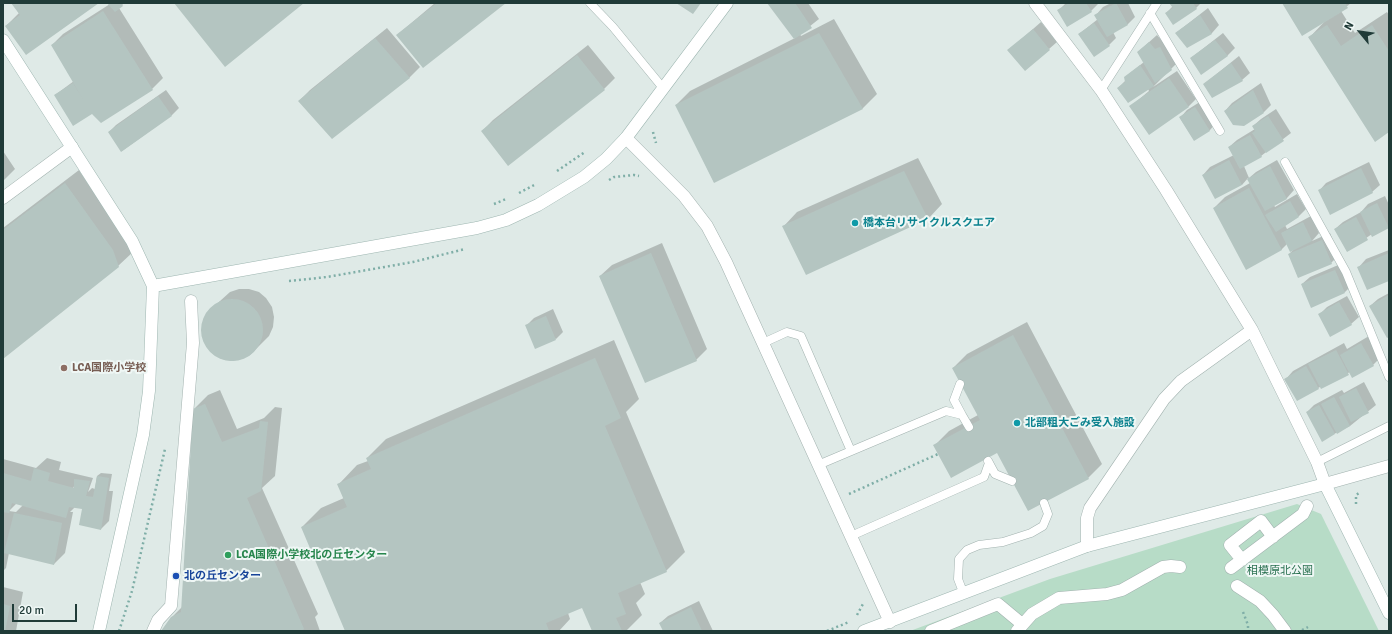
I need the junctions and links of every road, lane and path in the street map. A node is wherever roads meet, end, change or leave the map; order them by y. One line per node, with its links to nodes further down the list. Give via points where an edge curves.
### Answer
1 (590, 3): 7 (lane)
2 (726, 3): 7 (street)
3 (1035, 3): 8 (street)
4 (1157, 3): 5 (lane)
5 (1150, 13): 8 (lane); 10 (lane)
6 (3, 40): 13 (street)
7 (663, 88): 11 (street)
8 (1101, 90): 28 (street)
9 (654, 128): 12 (path)
10 (1220, 131)
11 (626, 138): 26 (street, via 584,177 538,205 506,220 469,229); 29 (street, via 684,196 707,226)
12 (657, 146)
13 (72, 147): 21 (street); 26 (street, via 132,241)
14 (590, 149): 16 (path)
15 (1285, 162): 30 (lane, via 1346,272)
16 (553, 174)
17 (640, 177): 19 (path, via 614,177)
18 (541, 182): 20 (path)
19 (607, 182)
20 (516, 195)
21 (3, 198)
22 (509, 198): 23 (path)
23 (488, 206)
24 (472, 247): 25 (path, via 405,263 327,277)
25 (286, 281)
26 (153, 286): 60 (street, via 149,391 143,435)
27 (191, 301): 62 (street, via 192,365 171,606 158,620)
28 (1252, 330): 38 (street); 48 (street, via 1181,381 1164,399 1090,508 1087,518)
29 (763, 344): 36 (lane, via 787,332 801,336); 39 (street)
30 (1389, 377)
31 (960, 384): 32 (lane, via 954,400)
32 (962, 415): 33 (lane); 36 (lane, via 946,411)
33 (969, 426)
34 (1389, 426): 38 (lane)
35 (167, 445): 61 (path, via 132,591)
36 (851, 451): 39 (lane)
37 (938, 454): 43 (path, via 847,495)
38 (1317, 462): 42 (street)
39 (818, 465): 46 (street)
40 (1389, 466): 42 (street)
41 (1012, 481): 46 (lane, via 995,474 988,461 984,477)
42 (1324, 484): 48 (street); 56 (street)
43 (850, 501)
44 (1044, 503): 53 (lane, via 1048,514 1043,526 1032,533 967,550 959,559 958,579)
45 (1307, 506): 47 (street, via 1303,514)
46 (851, 536): 57 (street)
47 (1273, 537): 49 (street); 49 (street, via 1261,521 1230,545)
48 (1087, 546): 53 (street)
49 (1242, 560): 51 (street)
50 (1180, 567): 59 (street, via 1163,567 1122,590 1107,594 1059,598 1032,614)
51 (1231, 568)
52 (1237, 586): 67 (street, via 1260,601)
53 (963, 592): 57 (street)
54 (863, 598): 63 (path, via 863,605 857,616 849,623)
55 (1237, 608): 66 (path, via 1244,612)
56 (1389, 613)
57 (890, 622): 64 (street)
58 (1308, 627): 68 (path)
59 (1020, 628): 65 (street, via 998,604)
60 (99, 631)
61 (119, 631)
62 (153, 631)
63 (827, 631)
64 (864, 631)
65 (930, 631)
66 (1248, 631)
67 (1285, 631)
68 (1300, 631)

